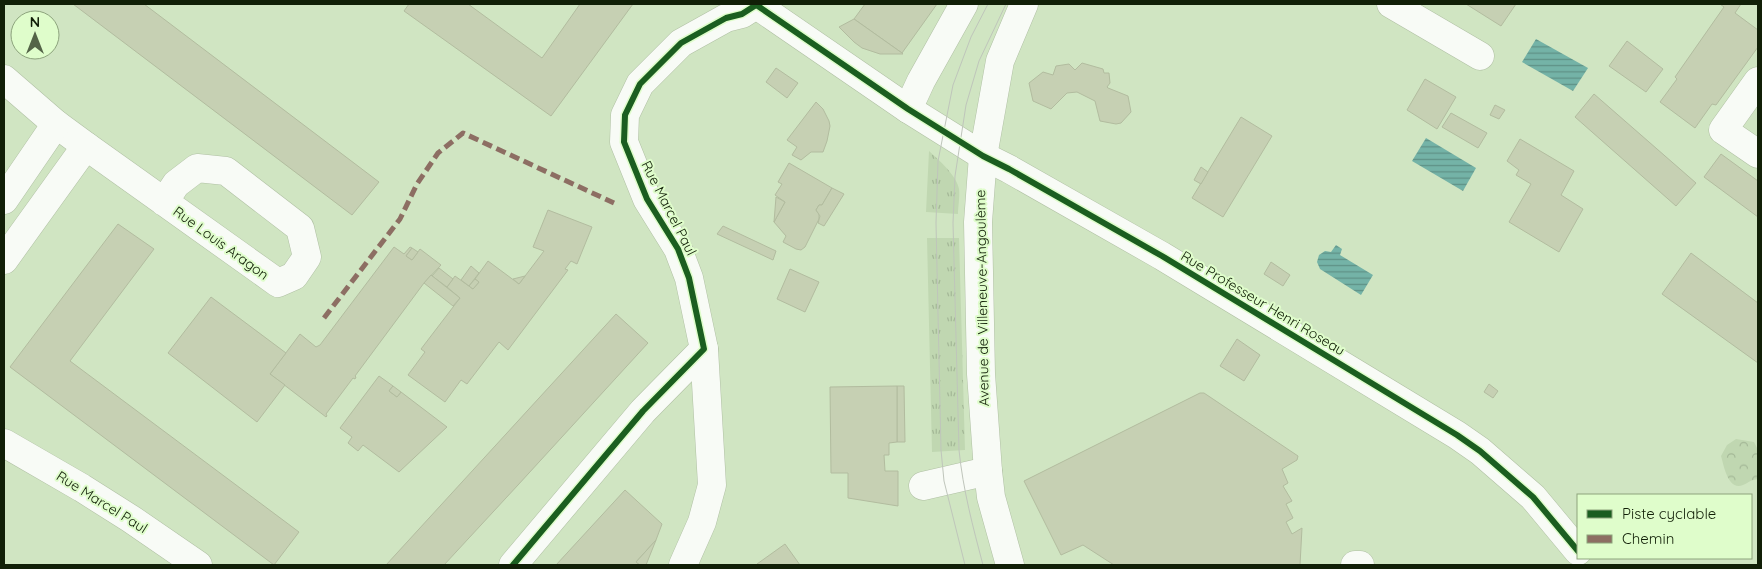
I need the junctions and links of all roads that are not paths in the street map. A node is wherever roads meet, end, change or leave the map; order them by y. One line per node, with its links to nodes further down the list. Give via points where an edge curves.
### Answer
1 (755, 4): 8 (street, Rue Professeur Henri Roseau); 16 (street, Rue Marcel Paul, via 742,14 726,18 681,44 640,84 625,115 624,142 647,199 678,249 690,278)
2 (964, 4): 8 (street)
3 (1024, 4): 12 (street, Avenue de Villeneuve-Angoulème, via 1000,61)
4 (1391, 4): 5 (street)
5 (1480, 56)
6 (4, 79): 9 (street, Rue Louis Aragon)
7 (1758, 81): 11 (street, via 1723,130)
8 (908, 109): 12 (street, Rue Professeur Henri Roseau)
9 (56, 124): 10 (street, Rue Louis Aragon); 13 (street)
10 (86, 146): 14 (street, Rue Louis Aragon); 15 (street)
11 (1758, 154)
12 (983, 156): 18 (street, Avenue de Villeneuve-Angoulème, via 978,222 981,374); 20 (street, Rue Professeur Henri Roseau, via 1162,256 1457,435 1533,497)
13 (4, 200)
14 (164, 202): 14 (street, Rue Louis Aragon, via 176,184 196,168 226,171 300,228 307,257 294,276 278,283)
15 (4, 260)
16 (704, 349): 22 (street, via 643,411); 23 (street, Rue Marcel Paul, via 712,485 702,522)
17 (4, 443): 21 (street, Rue Marcel Paul, via 82,488)
18 (988, 471): 19 (street); 24 (street, Avenue de Villeneuve-Angoulème, via 991,497)
19 (923, 486)
20 (1577, 550)
21 (198, 565)
22 (513, 565)
23 (684, 565)
24 (1010, 565)
25 (1355, 565): 26 (street)
26 (1360, 565)

